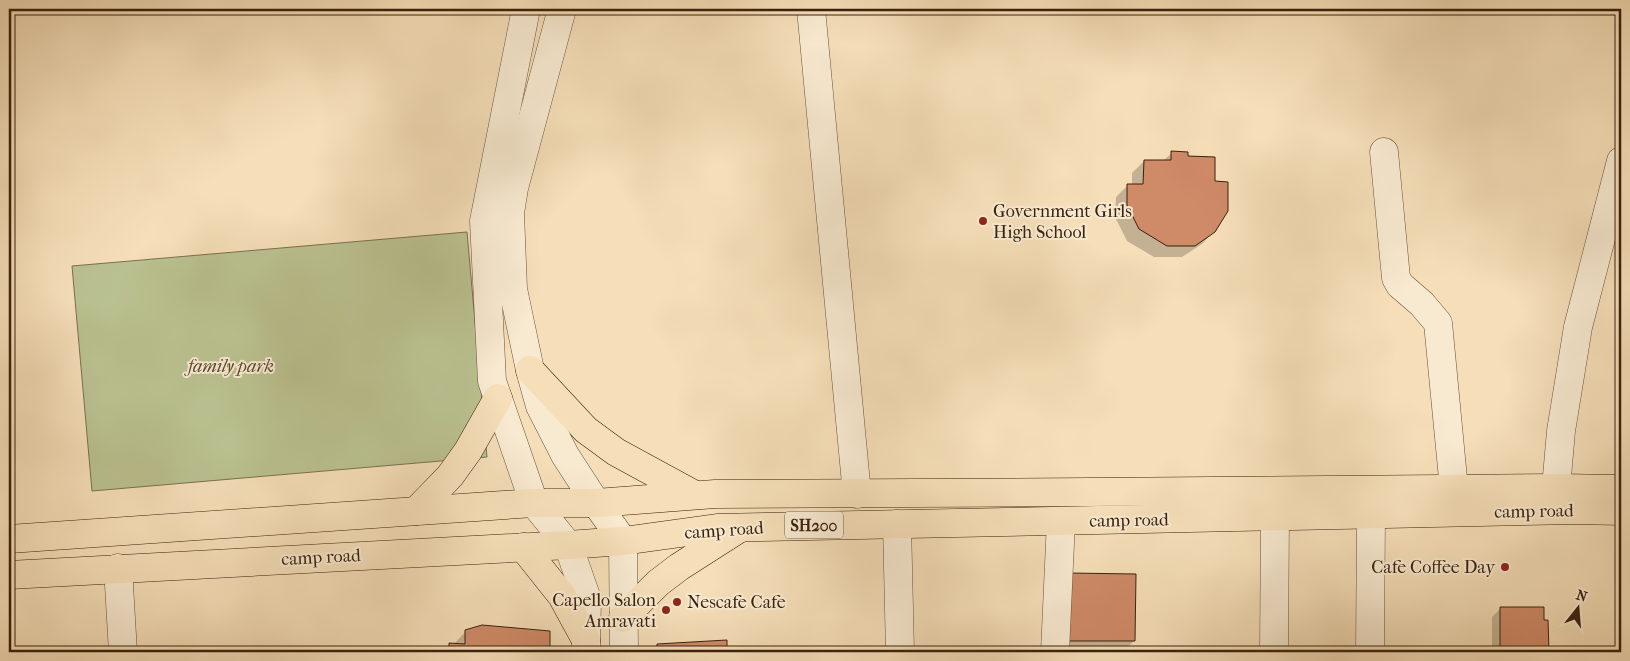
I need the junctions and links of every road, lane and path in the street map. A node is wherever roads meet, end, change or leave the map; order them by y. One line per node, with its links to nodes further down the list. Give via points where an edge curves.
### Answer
1 (526, 9): 7 (street, via 484,221 492,381)
2 (562, 9): 6 (street, via 510,213 513,290)
3 (811, 9): 11 (street)
4 (1384, 152): 9 (street, via 1396,278 1438,323)
5 (1621, 161): 8 (street, via 1578,327 1561,431)
6 (530, 370): 12 (main road, via 586,430 616,452); 14 (street, via 540,406 565,455)
7 (498, 398): 13 (street); 15 (main road, via 455,470)
8 (1556, 488): 9 (main road, camp road / SH200); 10 (main road, camp road / SH200)
9 (1454, 489): 11 (main road, camp road / SH200)
10 (1621, 489)
11 (857, 494): 12 (main road, camp road / SH200)
12 (695, 495): 14 (main road, camp road / SH200)
13 (534, 503): 14 (main road, camp road / SH200); 15 (main road, camp road / SH200); 24 (street)
14 (596, 503): 23 (street)
15 (416, 511): 22 (main road, camp road / SH200)
16 (1621, 512): 17 (main road, camp road / SH200, via 1566,510)
17 (1371, 515): 18 (main road, camp road / SH200); 35 (street)
18 (1275, 517): 19 (main road, camp road / SH200); 34 (street)
19 (1060, 521): 20 (main road, camp road / SH200); 33 (street)
20 (897, 524): 21 (main road, camp road / SH200); 32 (street)
21 (741, 527): 23 (main road, camp road / SH200); 28 (main road, via 658,583)
22 (9, 539)
23 (623, 540): 24 (main road, camp road / SH200); 28 (street)
24 (568, 545): 25 (main road, camp road / SH200); 29 (street, via 587,599)
25 (523, 547): 26 (main road, camp road / SH200); 29 (main road, via 562,596)
26 (118, 568): 27 (main road, camp road / SH200); 30 (street)
27 (9, 575)
28 (623, 618): 31 (street)
29 (586, 646)
30 (123, 652)
31 (624, 652)
32 (900, 652)
33 (1055, 652)
34 (1274, 652)
35 (1370, 652)

